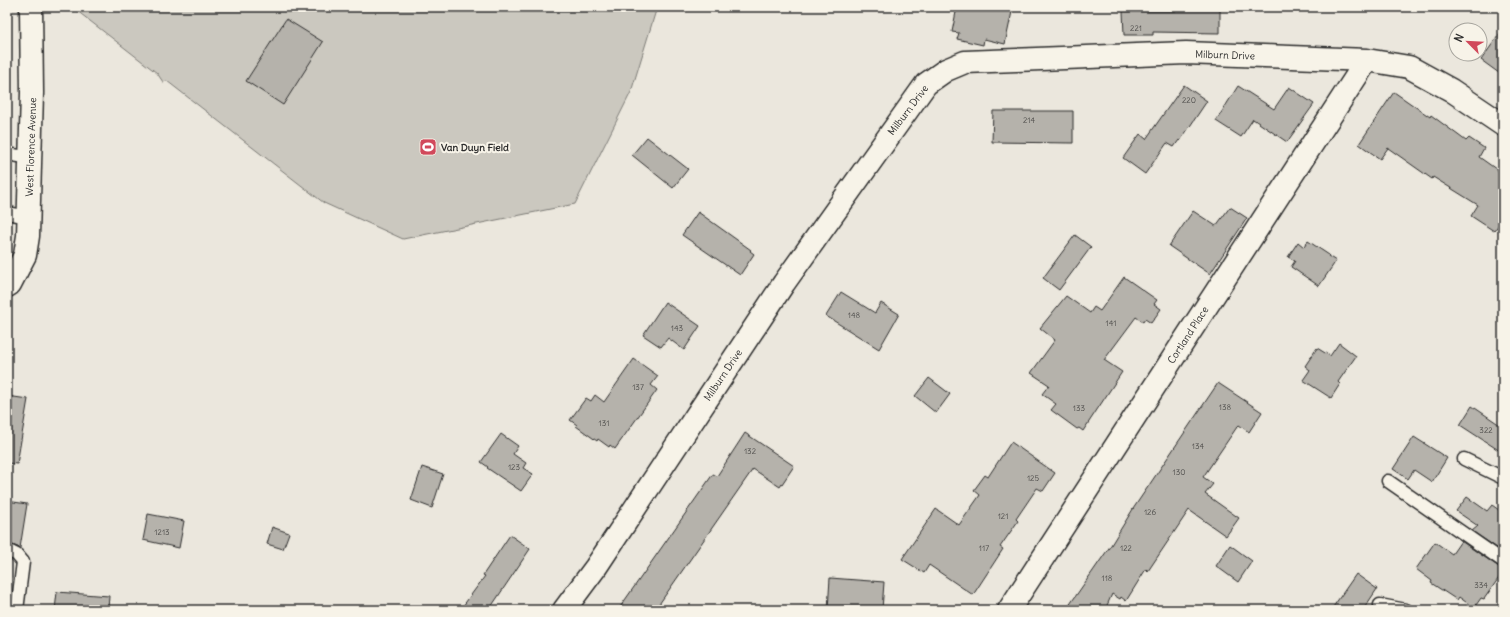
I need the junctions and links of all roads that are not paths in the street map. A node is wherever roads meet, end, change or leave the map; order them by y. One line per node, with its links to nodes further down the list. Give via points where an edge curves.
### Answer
1 (30, 7): 5 (street, West Florence Avenue)
2 (1367, 60): 3 (street, Milburn Drive, via 1409,67 1451,90); 16 (street, Milburn Drive, via 1186,53 965,62 946,70 926,84 789,276 596,567); 17 (street, Cortland Place)
3 (1503, 125)
4 (7, 154): 5 (lane)
5 (31, 158): 7 (street, West Florence Avenue)
6 (7, 213): 7 (lane)
7 (29, 218): 8 (street, West Florence Avenue, via 24,255)
8 (8, 285)
9 (1464, 458): 10 (lane)
10 (1503, 478)
11 (1388, 481): 13 (lane)
12 (7, 550): 15 (lane, via 23,562)
13 (1503, 560)
14 (1380, 604): 18 (lane)
15 (17, 610)
16 (564, 610)
17 (1009, 610)
18 (1406, 610)

